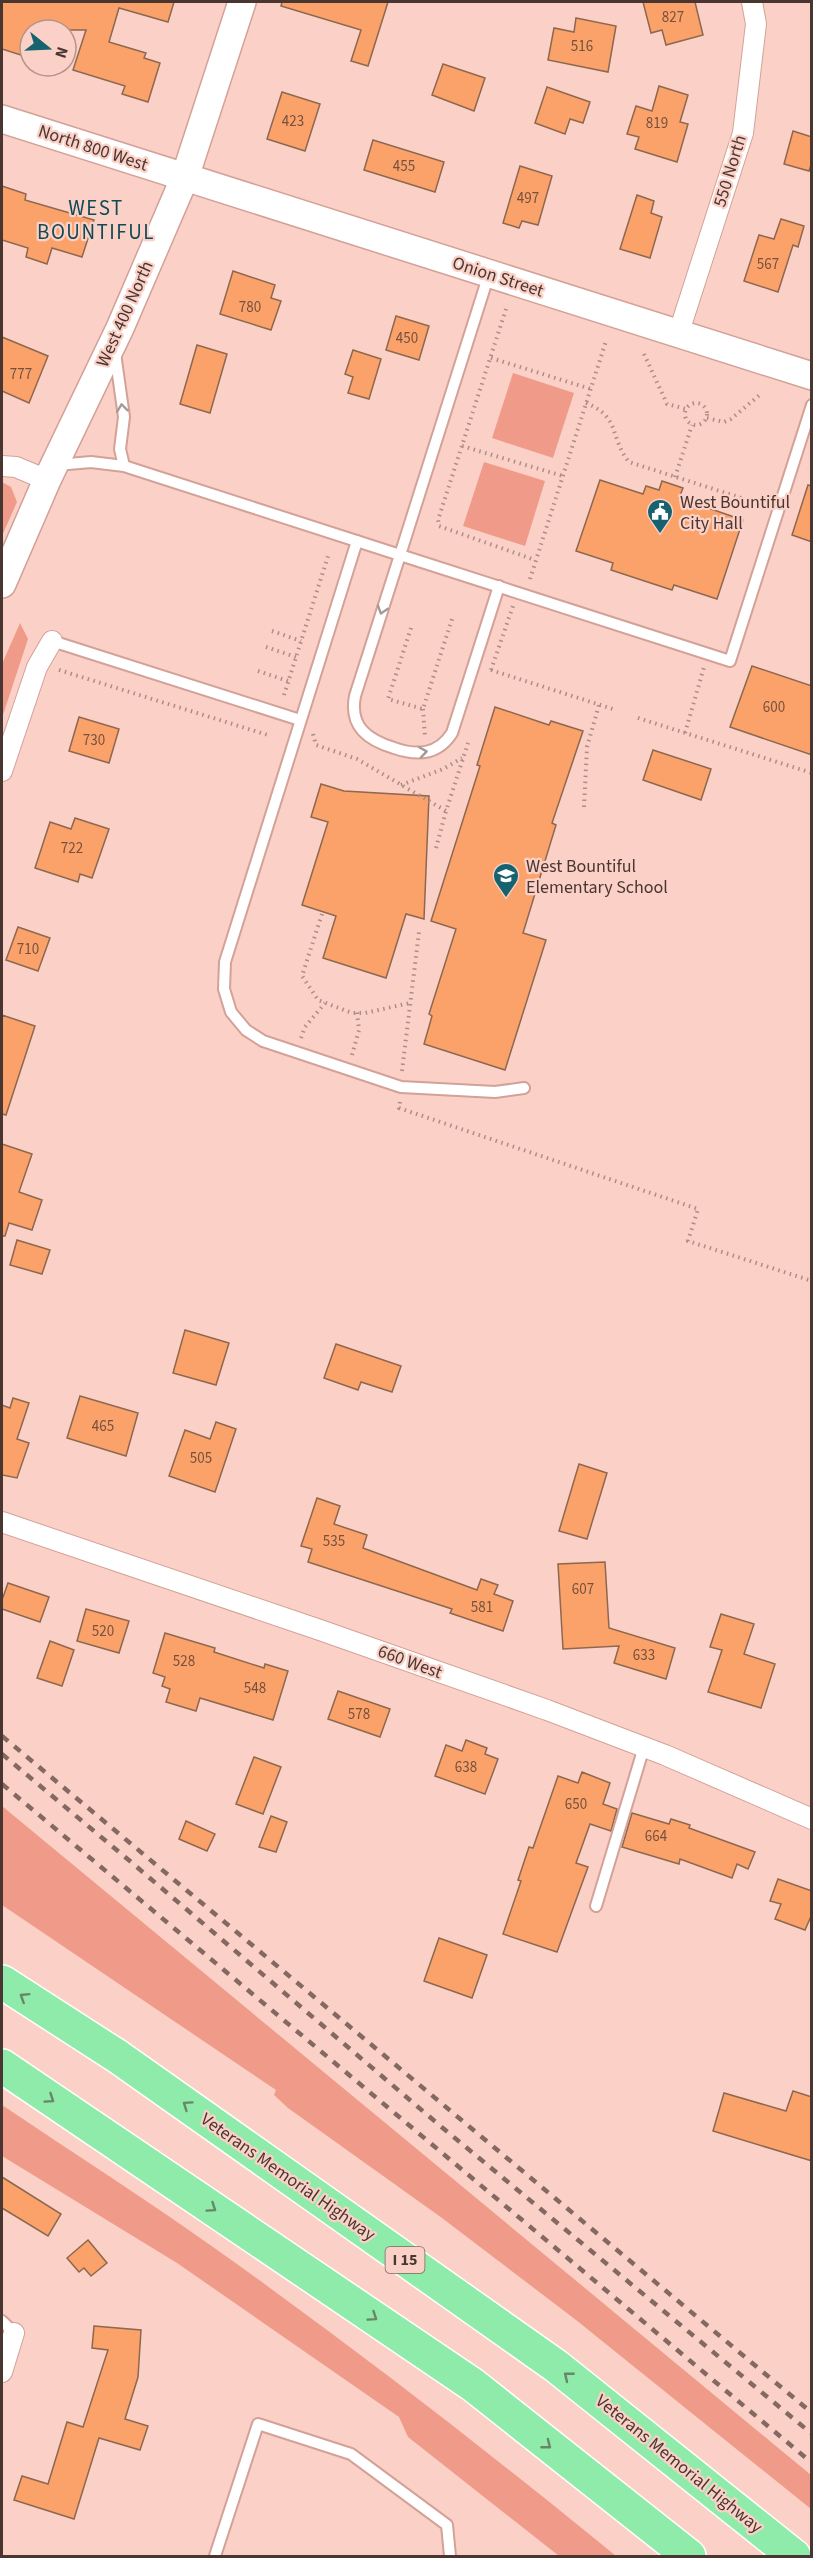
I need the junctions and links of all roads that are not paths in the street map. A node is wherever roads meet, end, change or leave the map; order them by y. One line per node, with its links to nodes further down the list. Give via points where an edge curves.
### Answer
1 (242, 2): 4 (street, West 400 North)
2 (752, 2): 6 (street, 550 North, via 756,24 743,133)
3 (2, 119): 4 (street, North 800 West)
4 (184, 177): 5 (street, Onion Street); 7 (street, West 400 North)
5 (489, 274): 6 (street, Onion Street); 14 (lane)
6 (678, 335): 8 (street, Onion Street)
7 (113, 343): 11 (lane, one-way to 7, via 120,449 124,417); 12 (street, West 400 North)
8 (812, 376)
9 (812, 405): 16 (lane, via 730,661)
10 (2, 466): 12 (street)
11 (124, 466): 12 (lane, via 91,462); 13 (lane)
12 (50, 473): 15 (street, West 400 North)
13 (357, 541): 14 (lane); 18 (lane)
14 (400, 555): 16 (lane); 16 (lane, one-way to 16, via 353,713 360,730 376,742 410,753 436,749 448,740)
15 (2, 584)
16 (499, 586)
17 (52, 640): 18 (lane); 19 (street, via 37,667)
18 (300, 720): 20 (lane, via 225,962 226,1000 238,1022 255,1037 400,1087 495,1092)
19 (2, 771)
20 (524, 1088)
21 (2, 1522): 22 (street, 660 West, via 320,1630)
22 (644, 1747): 23 (street, 660 West); 24 (lane)
23 (812, 1819)
24 (596, 1906)
25 (2, 1982): 32 (highway, Veterans Memorial Highway / I 15, one-way to 25, via 555,2366 117,2056)
26 (2, 2066): 31 (highway, one-way to 31, via 473,2385)
27 (8, 2327): 28 (street)
28 (2, 2372)
29 (214, 2556): 30 (lane, via 258,2424 351,2454 447,2525)
30 (450, 2556)
31 (689, 2556)
32 (795, 2556)

